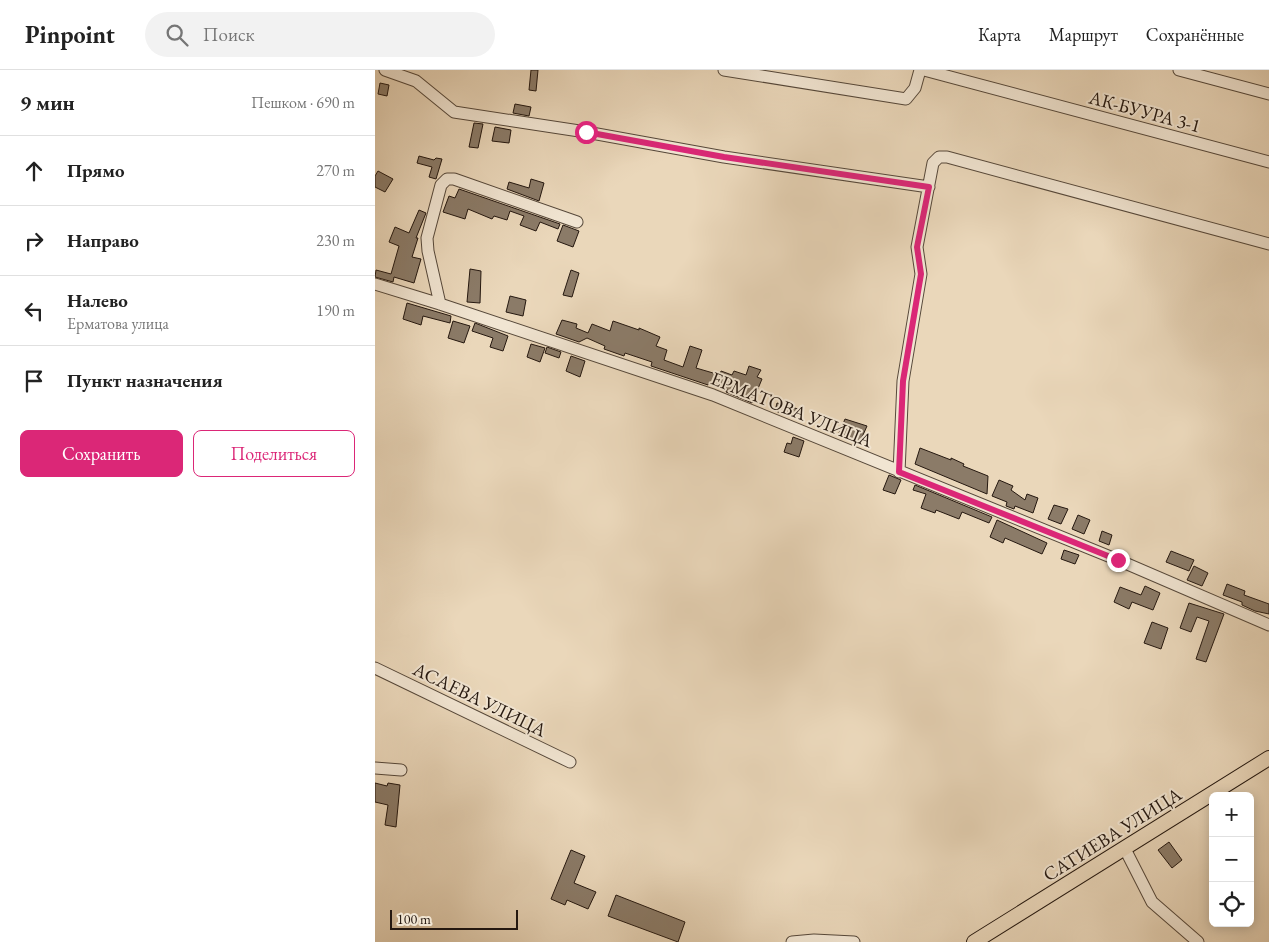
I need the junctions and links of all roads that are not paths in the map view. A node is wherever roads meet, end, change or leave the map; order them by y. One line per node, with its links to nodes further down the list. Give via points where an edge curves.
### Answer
1 (385, 70): 8 (street, via 416,81 454,112)
2 (723, 70): 3 (street, via 906,99 915,88)
3 (920, 70)
4 (924, 70): 7 (street, АК-БУУРА 3-1)
5 (1179, 70): 6 (street)
6 (1269, 94)
7 (1269, 162)
8 (929, 187): 10 (street, via 933,163 939,157 947,157); 13 (street, via 917,247 921,274 903,381)
9 (577, 222): 12 (street, via 447,179 441,185 427,238)
10 (1269, 244)
11 (375, 284): 12 (street, ЕРМАТОВА УЛИЦА)
12 (441, 304): 13 (street, ЕРМАТОВА УЛИЦА, via 713,395)
13 (899, 472): 14 (street, ЕРМАТОВА УЛИЦА)
14 (1269, 625)
15 (375, 668): 17 (street, АСАЕВА УЛИЦА)
16 (1269, 758): 20 (main road, САТИЕВА УЛИЦА)
17 (570, 762)
18 (375, 768): 19 (street)
19 (401, 770)
20 (1125, 849): 23 (main road, САТИЕВА УЛИЦА); 24 (street, via 1153,902)
21 (792, 942): 22 (street)
22 (854, 942)
23 (974, 942)
24 (1198, 942)

